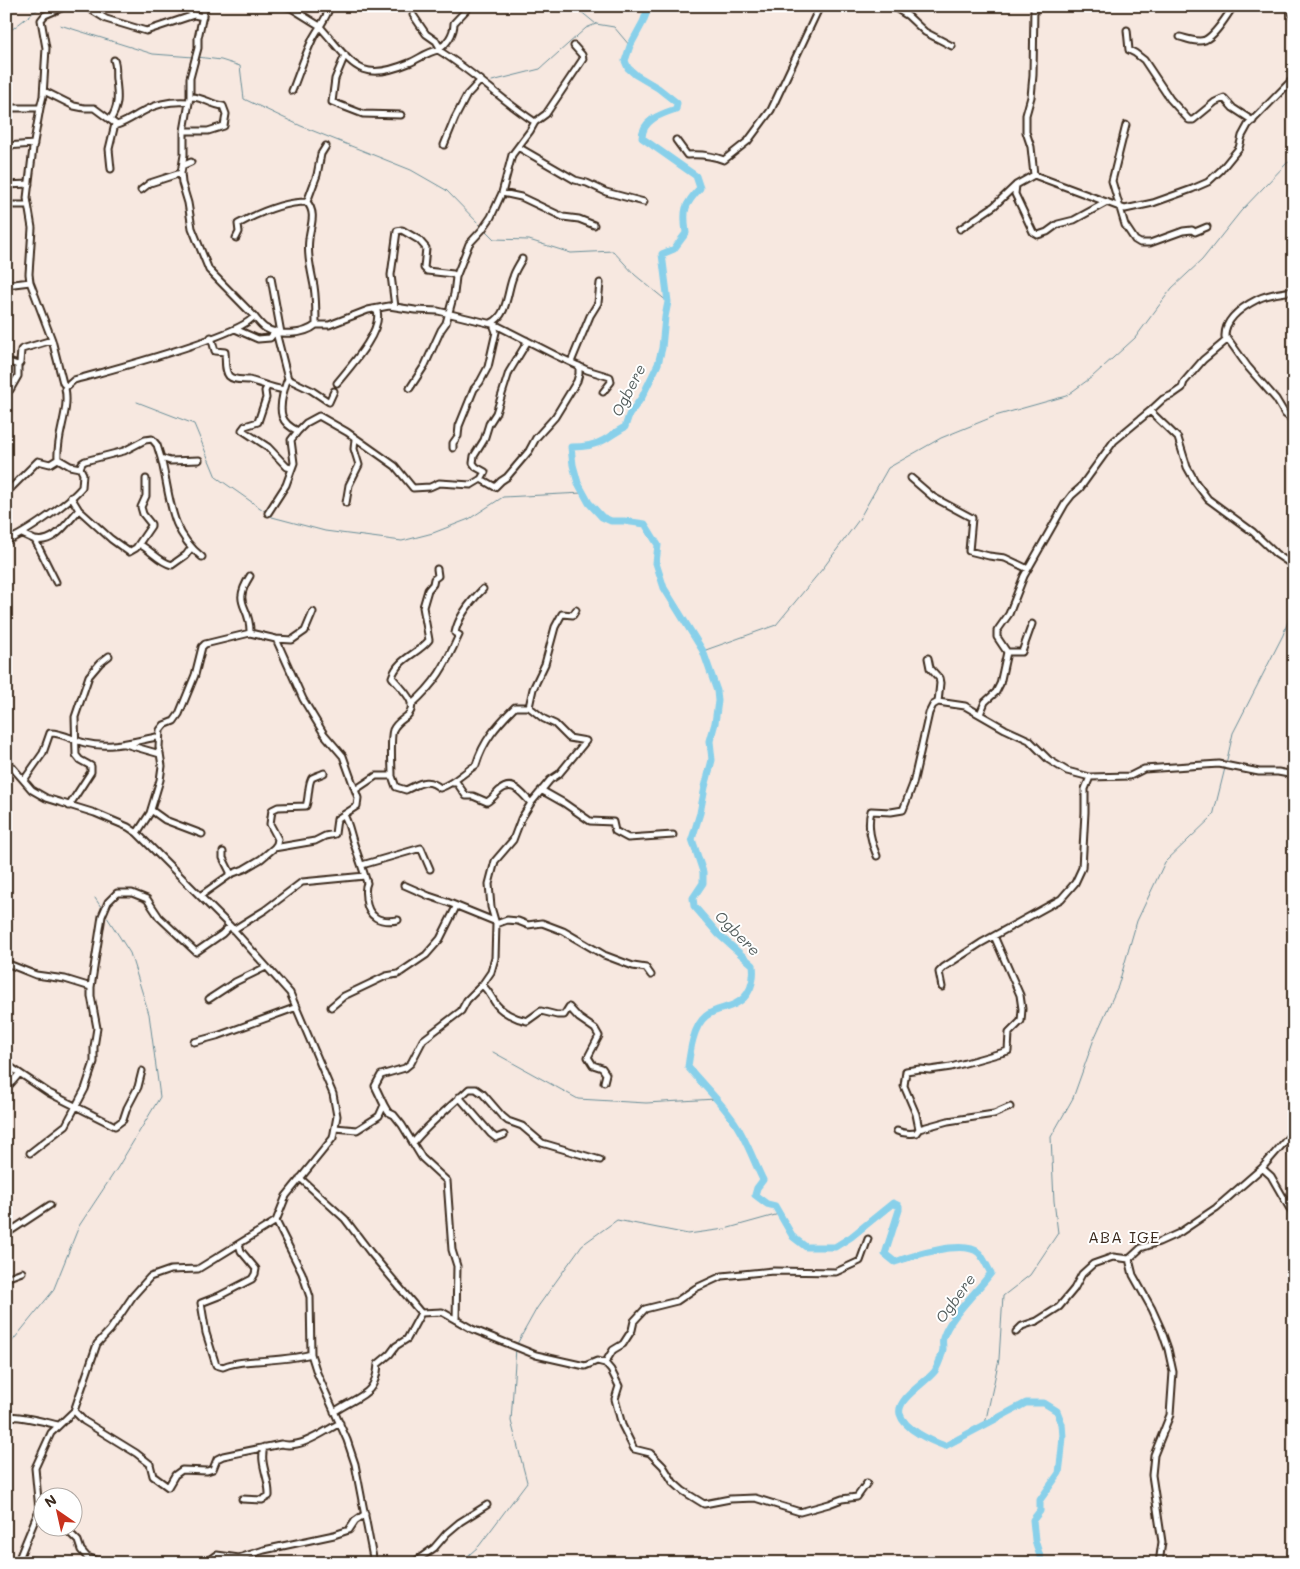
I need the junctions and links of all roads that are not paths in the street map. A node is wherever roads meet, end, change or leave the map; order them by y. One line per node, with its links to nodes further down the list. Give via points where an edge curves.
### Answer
1 (66, 6): 30 (street, via 41,20 46,48)
2 (85, 6): 13 (street)
3 (184, 6): 15 (street)
4 (205, 6): 16 (street)
5 (284, 6): 18 (street)
6 (330, 6): 18 (street)
7 (470, 6): 21 (street, via 454,23)
8 (820, 6): 41 (street, via 772,110 748,141 724,160 707,154 687,155)
9 (892, 6): 23 (street, via 925,32)
10 (1034, 6): 51 (street, via 1032,97 1026,115 1026,132)
11 (1234, 6): 20 (street, via 1205,40)
12 (1290, 6): 17 (street)
13 (93, 8): 15 (street, via 120,24 146,31)
14 (413, 15): 21 (street, via 426,34 439,46)
15 (194, 16): 16 (street)
16 (203, 17): 31 (street, via 190,78)
17 (1294, 19)
18 (320, 26): 25 (street); 29 (street)
19 (1127, 30): 36 (street, via 1129,50 1144,60 1170,99 1190,120 1224,98)
20 (1180, 37)
21 (444, 46): 24 (street)
22 (574, 46): 37 (street, via 582,54 580,65 546,114)
23 (952, 46)
24 (438, 50): 25 (street, via 380,73 357,67); 28 (street)
25 (345, 55): 34 (street, via 335,79 332,102 363,114)
26 (114, 60): 35 (street, via 118,102)
27 (1294, 78): 36 (street)
28 (481, 80): 37 (street, via 509,105); 45 (street, via 467,95)
29 (292, 91)
30 (44, 92): 33 (street); 35 (street, via 74,106 94,108)
31 (189, 100): 38 (street, via 148,108 123,123); 40 (street); 40 (street, via 195,97 223,106 226,114 224,126 208,131)
32 (6, 108): 33 (street)
33 (40, 108): 42 (street)
34 (401, 115)
35 (110, 120): 38 (street)
36 (1253, 121): 62 (street, via 1231,160 1208,182 1153,203 1125,209)
37 (535, 122): 46 (street)
38 (115, 124): 49 (street, via 109,149)
39 (1126, 125): 62 (street, via 1112,181)
40 (184, 131): 48 (street)
41 (676, 140)
42 (34, 144): 43 (street); 52 (street)
43 (6, 146)
44 (326, 146): 57 (street)
45 (444, 146)
46 (518, 147): 56 (street, via 509,163); 58 (street, via 575,180)
47 (191, 162): 48 (street)
48 (182, 166): 50 (street)
49 (111, 169)
50 (181, 173): 55 (street, via 150,183); 77 (street, via 192,228 209,270)
51 (1034, 175): 54 (street); 59 (street)
52 (29, 184): 53 (street); 61 (street)
53 (6, 185)
54 (1016, 185): 59 (street, via 1015,194 1038,235); 65 (street, via 994,206)
55 (142, 190)
56 (502, 193): 63 (street); 68 (street, via 483,228 469,244)
57 (308, 202): 66 (street, via 298,202 249,218 238,224); 79 (street, via 313,222 309,251)
58 (644, 202)
59 (1107, 202): 62 (street)
60 (6, 205): 61 (street)
61 (28, 205): 70 (street, via 32,228)
62 (1120, 207): 64 (street, via 1125,225 1140,243)
63 (594, 225)
64 (1206, 227)
65 (960, 229)
66 (236, 238)
67 (522, 259): 78 (street, via 513,276 504,308)
68 (456, 277): 74 (street, via 427,271 424,268 424,244 399,230 391,275); 76 (street)
69 (271, 278): 81 (street)
70 (30, 282): 72 (street); 84 (street)
71 (600, 283): 87 (street, via 598,303)
72 (6, 285)
73 (1294, 291): 83 (street, via 1259,299 1237,313 1226,327)
74 (395, 307): 75 (street); 76 (street)
75 (373, 309): 79 (street, via 337,323); 91 (street, via 379,318 376,327)
76 (449, 314): 78 (street); 94 (street, via 425,366)
77 (254, 316): 80 (street); 81 (street, via 266,328)
78 (492, 323): 85 (street); 103 (street, via 496,332 488,367 474,389)
79 (316, 325): 81 (street, via 307,330)
80 (235, 329): 81 (street, via 261,340); 82 (street)
81 (278, 332): 90 (street)
82 (211, 338): 92 (street, via 74,380); 93 (street, via 214,351 224,352 228,375)
83 (1228, 339): 99 (street, via 1202,360 1182,388); 100 (street, via 1285,414)
84 (52, 340): 88 (street, via 20,350); 92 (street)
85 (526, 340): 87 (street); 111 (street, via 509,372 484,440 474,456 473,463 485,472)
86 (6, 361): 88 (street)
87 (571, 362): 89 (street)
88 (18, 365): 95 (street, via 18,376)
89 (578, 366): 98 (street, via 610,377 611,382); 111 (street, via 577,380 555,417 507,477 495,487)
90 (288, 379): 96 (street); 97 (street, via 329,402)
91 (337, 383)
92 (66, 386): 105 (street, via 67,403 58,439)
93 (267, 387): 96 (street); 108 (street, via 258,422 242,430)
94 (410, 388)
95 (10, 390)
96 (284, 390): 101 (street, via 281,414 289,427)
97 (334, 391)
98 (604, 392)
99 (1150, 411): 123 (street, via 1178,438 1187,467 1208,499); 125 (street, via 1114,441 1080,488 1064,504)
100 (1294, 421)
101 (298, 431): 102 (street, via 319,416); 108 (street, via 291,440 294,463)
102 (355, 439): 111 (street, via 395,466 413,488 440,483 471,485); 114 (street, via 354,449 359,465)
103 (453, 448)
104 (161, 458): 106 (street); 107 (street, via 152,439 124,451 85,460); 121 (street, via 172,514)
105 (58, 459): 107 (street); 112 (street, via 50,464 38,461)
106 (199, 460)
107 (80, 468): 113 (street, via 84,474 82,487)
108 (291, 468): 116 (street, via 286,485)
109 (146, 478): 120 (street, via 146,496 141,507 151,526)
110 (911, 478): 125 (street, via 933,496 972,518 969,551 1005,558)
111 (481, 479)
112 (6, 493)
113 (71, 497): 115 (street); 117 (street)
114 (346, 503)
115 (79, 510): 118 (street, via 48,540); 120 (street, via 129,552)
116 (268, 513)
117 (22, 534): 118 (street); 119 (street)
118 (35, 540): 127 (street)
119 (6, 541)
120 (139, 544): 121 (street, via 164,563 172,565)
121 (191, 548): 122 (street)
122 (202, 557)
123 (1294, 566)
124 (437, 569): 138 (street, via 438,576 428,590 423,607 429,640 404,660 392,677)
125 (1028, 569): 134 (street, via 1009,614 997,631 997,638)
126 (250, 576): 132 (street, via 241,596 250,621)
127 (56, 582)
128 (483, 589): 138 (street, via 457,621 455,632 458,636 445,666 424,694)
129 (576, 610): 139 (street, via 573,615 562,614 559,620)
130 (314, 612): 133 (street, via 299,636 286,641)
131 (1032, 624): 134 (street, via 1022,652)
132 (250, 632): 133 (street); 141 (street, via 202,647 179,714 174,721 164,725)
133 (276, 639): 153 (street, via 303,699 324,734 343,756)
134 (1007, 652): 140 (street, via 1000,684)
135 (109, 656): 142 (street, via 89,676 75,717)
136 (928, 658): 137 (street, via 930,668 940,683)
137 (938, 702): 140 (street, via 966,706); 164 (street, via 930,712 913,784 903,810 871,811 869,820)
138 (411, 705): 149 (street, via 409,714 393,731)
139 (530, 707): 152 (street, via 515,707 496,725 480,749 476,765); 154 (street, via 569,738 586,741)
140 (980, 714): 150 (street, via 1028,740 1049,760 1067,771)
141 (159, 738): 143 (street); 144 (street)
142 (76, 739): 143 (street, via 102,745); 151 (street, via 50,732 43,753); 156 (street, via 76,756 91,766 91,772)
143 (124, 744): 144 (street)
144 (160, 754): 157 (street, via 162,766)
145 (6, 760): 146 (street)
146 (9, 768): 151 (street)
147 (324, 773): 162 (street, via 310,781 306,806 272,810 270,824 278,839)
148 (1294, 775): 150 (street, via 1219,764 1144,769 1130,776)
149 (392, 776): 152 (street, via 396,787 406,790 425,781 440,788); 153 (street, via 376,776)
150 (1090, 777): 175 (street, via 1084,789 1082,868 1074,883 1061,898)
151 (24, 780): 156 (street, via 32,790)
152 (452, 783): 155 (street, via 458,783 466,796 487,802 503,788 516,787)
153 (355, 790): 158 (street, via 357,806)
154 (541, 790): 155 (street); 161 (street, via 590,821 613,822 615,831 628,838)
155 (531, 803): 173 (street, via 513,840 495,861 489,884)
156 (69, 806): 159 (street, via 95,813)
157 (151, 810): 159 (street); 160 (street, via 165,820)
158 (344, 815): 162 (street, via 337,819 335,834); 165 (street, via 350,824)
159 (138, 833): 170 (street)
160 (202, 834)
161 (673, 835)
162 (274, 848): 167 (street, via 261,860)
163 (223, 852): 167 (street, via 222,858)
164 (877, 856)
165 (362, 865): 166 (street, via 421,848); 168 (street)
166 (430, 869)
167 (231, 874): 170 (street)
168 (365, 876): 172 (street, via 368,909 380,920); 174 (street, via 302,882 265,910)
169 (404, 885): 171 (street)
170 (200, 896): 174 (street)
171 (456, 907): 173 (street); 184 (street, via 440,940 416,962 398,974 386,976 344,996)
172 (398, 920)
173 (495, 923): 178 (street, via 507,920 528,925 542,923 604,955 646,968); 179 (street, via 495,958)
174 (231, 928): 177 (street); 180 (street, via 196,952 159,917 147,899 132,893 117,893 108,902 102,916)
175 (994, 936): 181 (street, via 944,967 939,972); 196 (street, via 1020,995 1020,1021 1009,1033 1008,1051 951,1067 906,1071 904,1086)
176 (6, 963): 180 (street, via 36,975)
177 (266, 967): 182 (street, via 234,982); 183 (street, via 290,993)
178 (651, 974)
179 (482, 985): 189 (street, via 488,989 495,1003 516,1019 527,1021 541,1010 564,1015 570,1007 599,1036 588,1057 606,1074); 192 (street, via 461,1011 422,1040 412,1063 381,1075 375,1086)
180 (91, 987): 193 (street, via 97,1028 94,1062)
181 (942, 988)
182 (209, 999)
183 (297, 1007): 185 (street); 195 (street, via 333,1094 338,1116)
184 (332, 1007)
185 (194, 1042)
186 (6, 1064): 188 (street)
187 (142, 1071): 193 (street, via 123,1120 115,1126)
188 (20, 1074): 190 (street); 193 (street)
189 (604, 1082)
190 (6, 1089)
191 (459, 1097): 199 (street, via 491,1134 496,1138); 200 (street); 202 (street, via 469,1089 476,1089 508,1121 522,1126 542,1143)
192 (384, 1104): 195 (street, via 379,1116 357,1130); 200 (street)
193 (76, 1107): 201 (street, via 66,1125)
194 (1010, 1107): 196 (street, via 994,1114)
195 (335, 1128): 204 (street, via 333,1138)
196 (919, 1129): 197 (street, via 911,1134)
197 (897, 1131)
198 (1294, 1131): 203 (street)
199 (504, 1135)
200 (413, 1143): 215 (street, via 422,1158 447,1181 452,1250 457,1266)
201 (30, 1153)
202 (600, 1160)
203 (1262, 1168): 206 (street, via 1271,1176); 211 (street, via 1200,1220 1179,1233 1140,1248)
204 (300, 1178): 207 (street, via 286,1196); 214 (street, via 345,1219)
205 (50, 1205): 208 (street)
206 (1294, 1216)
207 (276, 1221): 210 (street); 217 (street, via 310,1297)
208 (6, 1234)
209 (868, 1239): 218 (street, via 860,1261 836,1272 722,1276 677,1301 645,1309 634,1321 623,1344 613,1350)
210 (239, 1244): 217 (street, via 240,1251 256,1269 255,1274 201,1303 216,1365 223,1367); 219 (street, via 198,1270 170,1270 150,1277 97,1344)
211 (1129, 1259): 216 (street, via 1113,1257 1094,1264 1082,1274 1059,1307); 238 (street, via 1132,1275 1161,1329 1173,1372 1170,1415 1154,1455 1152,1475 1162,1542)
212 (22, 1272): 213 (street)
213 (6, 1278)
214 (421, 1313): 215 (street, via 442,1312); 220 (street, via 406,1339 378,1364 377,1378 370,1391)
215 (456, 1320): 218 (street, via 536,1355 585,1366 597,1361)
216 (1016, 1332)
217 (311, 1354): 220 (street)
218 (605, 1363): 225 (street, via 619,1386 615,1399 634,1449 650,1452 683,1492 704,1504 755,1498 800,1512 842,1498 857,1497)
219 (74, 1411): 223 (street); 224 (street, via 150,1464 153,1476 168,1487 182,1470 207,1471 213,1469 217,1459 223,1456)
220 (334, 1412): 222 (street)
221 (6, 1416): 223 (street)
222 (340, 1423): 224 (street, via 298,1444); 229 (street, via 355,1464)
223 (58, 1424): 226 (street, via 35,1468)
224 (264, 1447): 227 (street, via 261,1455 269,1496 262,1500)
225 (867, 1483)
226 (38, 1486)
227 (242, 1499)
228 (488, 1505): 237 (street, via 460,1522 434,1548)
229 (365, 1514): 232 (street, via 349,1530 334,1535 239,1558 217,1555); 236 (street)
230 (32, 1531): 233 (street)
231 (73, 1536): 234 (street, via 87,1557)
232 (214, 1560): 235 (street)
233 (18, 1562)
234 (105, 1563)
235 (206, 1563)
236 (374, 1563)
237 (413, 1563)
238 (1159, 1563)

